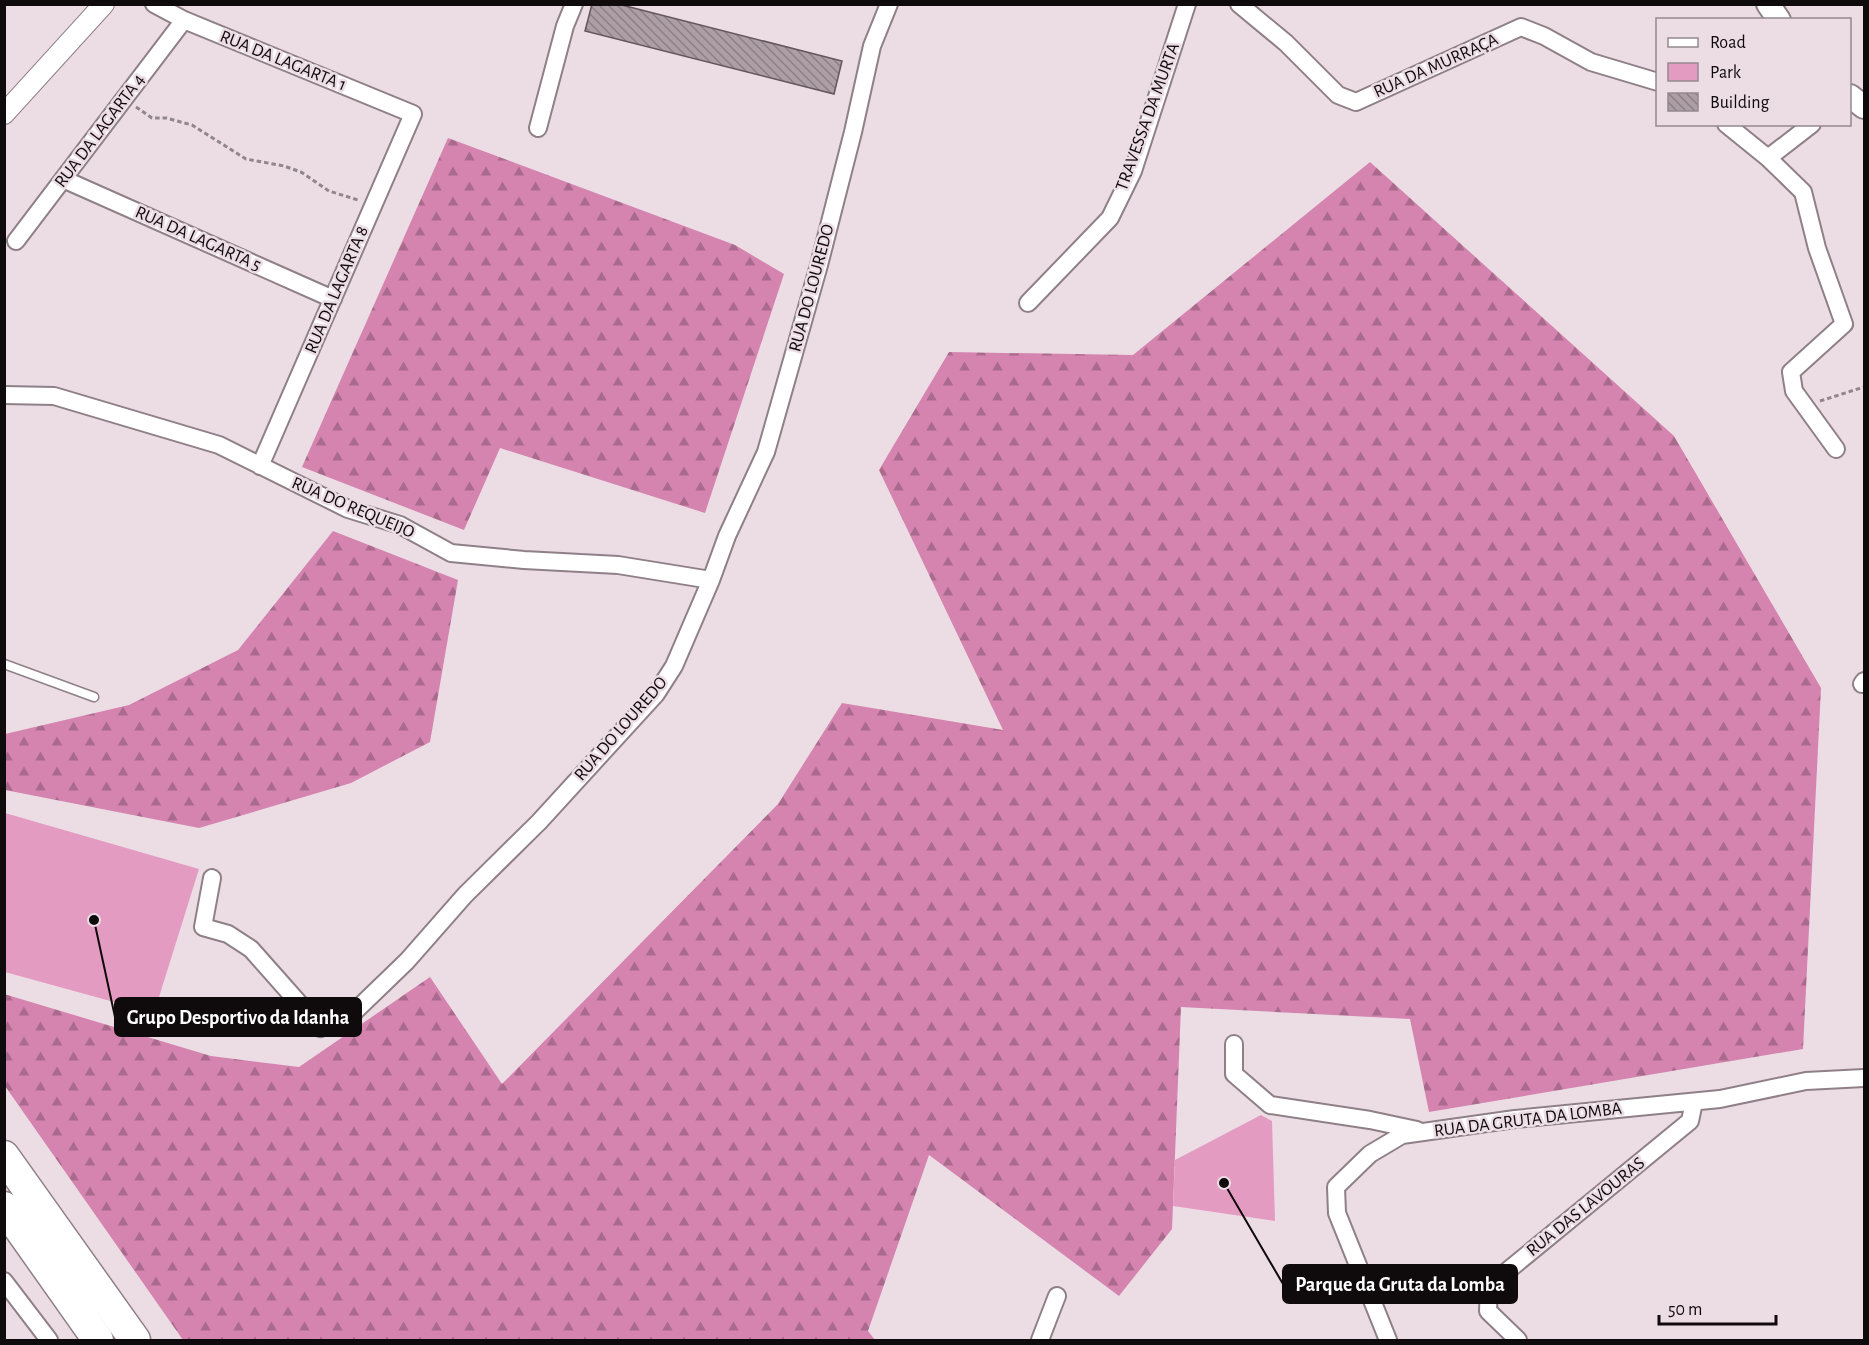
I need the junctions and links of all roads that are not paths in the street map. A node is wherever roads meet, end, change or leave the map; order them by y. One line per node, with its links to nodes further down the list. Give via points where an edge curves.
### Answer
1 (104, 4): 13 (street)
2 (154, 4): 9 (street, RUA DA LAGARTA 1)
3 (574, 4): 17 (street)
4 (889, 4): 26 (street, RUA DO LOUREDO, via 872,46 819,265 766,452)
5 (1187, 4): 22 (street, TRAVESSA DA MURTA, via 1133,171 1110,218)
6 (1239, 4): 10 (street, RUA DA MURRAÇA, via 1286,43 1338,95 1356,102 1521,27 1591,62)
7 (1768, 4): 8 (main road)
8 (1778, 18)
9 (184, 20): 14 (street, RUA DA LAGARTA 1); 19 (street, RUA DA LAGARTA 4)
10 (1656, 81)
11 (1851, 97): 12 (main road)
12 (1864, 107)
13 (4, 114)
14 (413, 114): 21 (street, RUA DA LAGARTA 8)
15 (1728, 126): 18 (street)
16 (1809, 126): 18 (street)
17 (538, 128)
18 (1768, 158): 24 (street, via 1803,192 1817,248 1844,324 1791,372 1794,391)
19 (63, 179): 20 (street, RUA DA LAGARTA 4); 21 (street, RUA DA LAGARTA 5)
20 (16, 241)
21 (333, 299): 25 (street, RUA DA LAGARTA 8)
22 (1028, 303)
23 (4, 395): 25 (street, RUA DO REQUEIJO, via 54,396 219,445)
24 (1836, 449)
25 (260, 466): 26 (street, RUA DO REQUEIJO, via 348,509 400,525 450,553 618,565)
26 (711, 580): 29 (street, RUA DO LOUREDO, via 674,666 656,694 539,822 465,895 407,962 349,1017 321,1028 251,949 228,934 203,927)
27 (4, 664): 28 (lane)
28 (94, 697)
29 (212, 878)
30 (1234, 1044): 33 (street, RUA DA GRUTA DA LOMBA, via 1234,1074 1270,1105)
31 (1864, 1078): 32 (street, RUA DA GRUTA DA LOMBA, via 1806,1081)
32 (1694, 1102): 33 (street, RUA DA GRUTA DA LOMBA, via 1515,1119); 43 (street, RUA DAS LAVOURAS, via 1690,1121 1489,1286 1488,1311)
33 (1426, 1132): 42 (street, via 1402,1135 1370,1154 1336,1187 1337,1213)
34 (4, 1156): 40 (highway)
35 (4, 1207): 39 (highway)
36 (4, 1281): 38 (street)
37 (1057, 1296): 41 (street)
38 (49, 1341)
39 (98, 1341)
40 (135, 1341)
41 (1040, 1341)
42 (1388, 1341)
43 (1518, 1341)

